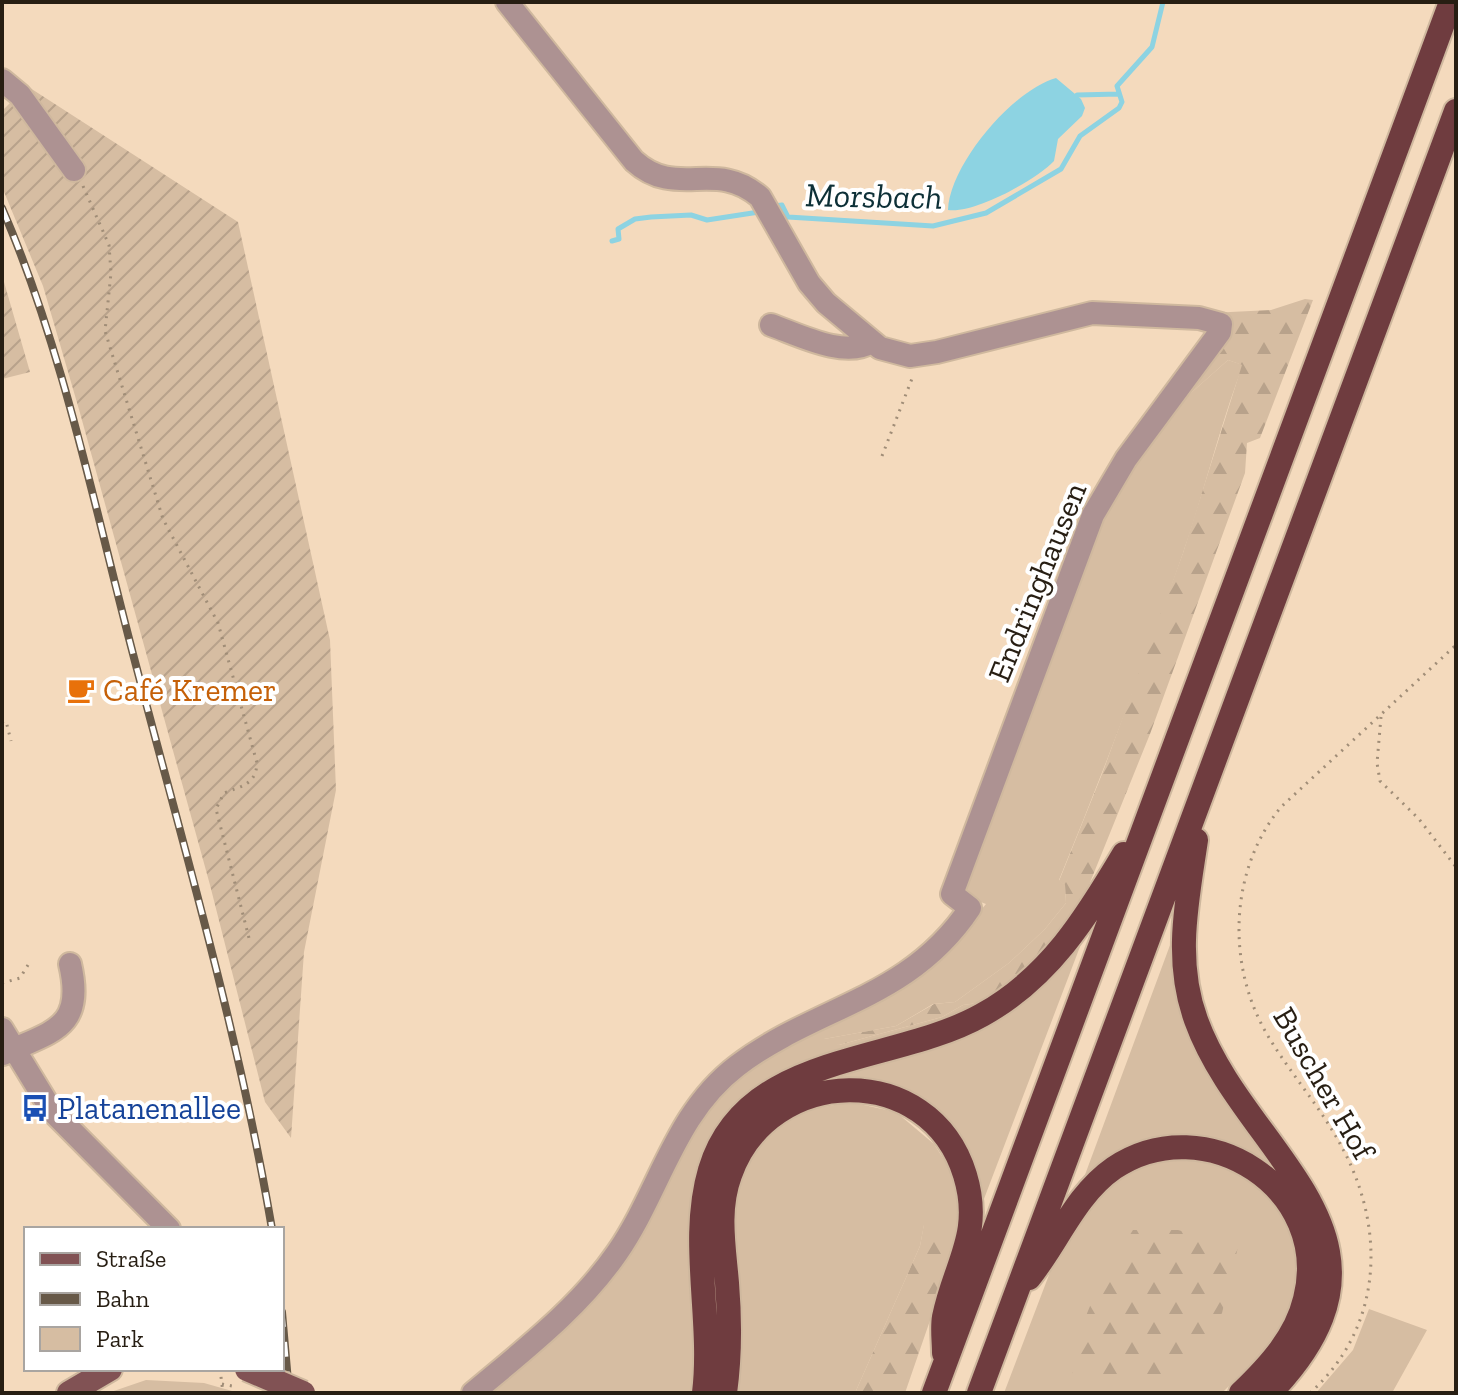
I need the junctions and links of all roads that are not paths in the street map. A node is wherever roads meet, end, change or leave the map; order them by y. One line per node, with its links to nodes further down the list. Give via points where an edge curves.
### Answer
1 (507, 2): 7 (street, Endringhausen, via 647,173 661,179 734,180 760,197 818,294)
2 (1451, 2): 9 (highway)
3 (2, 80): 5 (street, via 20,95)
4 (1456, 111): 8 (highway)
5 (74, 170)
6 (771, 325): 7 (street, via 833,345 862,348)
7 (871, 342): 20 (street, Endringhausen, via 910,356 1092,313 1199,318 1221,324 1093,515 952,894 970,908 951,938 889,985 760,1049 719,1082 680,1129 634,1226 608,1264 568,1310)
8 (1203, 793): 14 (highway); 26 (highway, via 1183,929 1193,1010 1225,1079 1305,1189 1327,1252 1320,1317 1303,1352)
9 (1156, 800): 15 (highway); 21 (highway, via 1079,927 1054,959 1013,994 943,1033 791,1081 737,1121 716,1154 705,1193)
10 (70, 964): 12 (street, via 75,991 65,1023)
11 (2, 1029): 12 (street)
12 (8, 1052): 13 (street, via 52,1111)
13 (167, 1227)
14 (1015, 1295): 24 (highway); 25 (highway, via 1085,1195 1115,1167 1167,1147 1199,1147 1235,1157 1264,1174 1289,1203 1309,1262 1305,1299 1293,1331)
15 (944, 1368): 22 (highway, via 944,1317 972,1223 960,1162 944,1135 915,1109 875,1092 833,1090 777,1111 749,1138 731,1170 722,1223 729,1330); 23 (highway)
16 (107, 1371): 18 (main road)
17 (244, 1375): 19 (main road, bridge)
18 (69, 1393)
19 (303, 1393)
20 (473, 1393)
21 (704, 1393)
22 (725, 1393)
23 (934, 1393)
24 (979, 1393)
25 (1241, 1393)
26 (1270, 1393)

